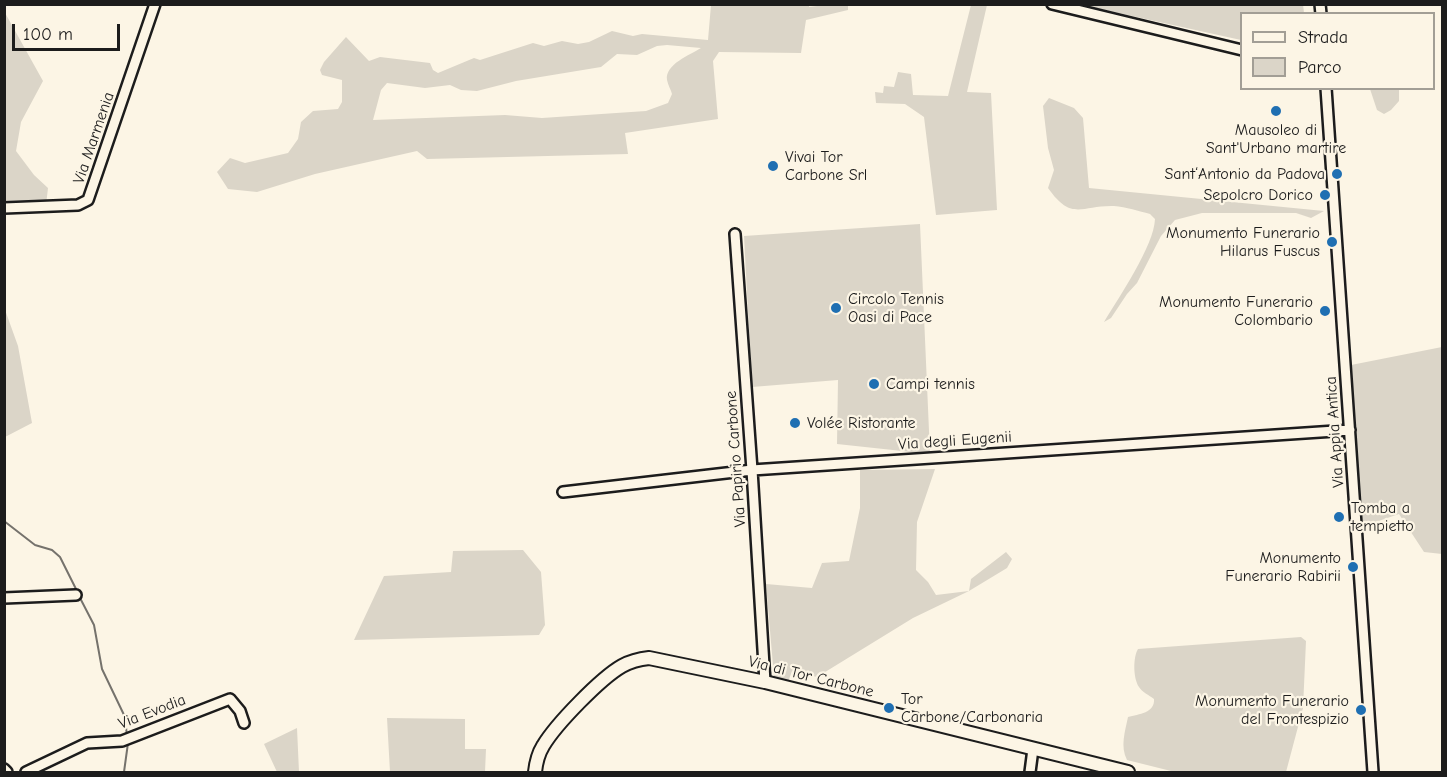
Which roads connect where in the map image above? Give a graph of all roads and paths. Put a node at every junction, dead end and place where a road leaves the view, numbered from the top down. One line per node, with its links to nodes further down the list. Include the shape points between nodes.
1 (155, 4): 5 (street, Via Marmenia, via 88,200 78,205)
2 (1052, 4): 3 (street)
3 (1240, 50)
4 (1326, 90): 7 (street, Via Appia Antica)
5 (4, 208)
6 (735, 234): 8 (street, Via Papirio Carbone)
7 (1350, 430): 8 (street, Via degli Eugenii); 21 (street, Via Appia Antica)
8 (752, 470): 9 (street, Via degli Eugenii); 12 (street, Via Papirio Carbone)
9 (564, 492)
10 (76, 595): 11 (street)
11 (4, 598)
12 (765, 682): 14 (main road, Via di Tor Carbone); 18 (main road, Via di Tor Carbone, via 654,658 626,663 551,735 541,750)
13 (243, 723): 17 (street, Via Evodia, via 240,711 230,699 122,741 87,743)
14 (1033, 748): 19 (street); 20 (main road, Via di Tor Carbone)
15 (4, 769): 16 (street)
16 (8, 772)
17 (26, 772)
18 (535, 772)
19 (1030, 772)
20 (1128, 772)
21 (1373, 772)

